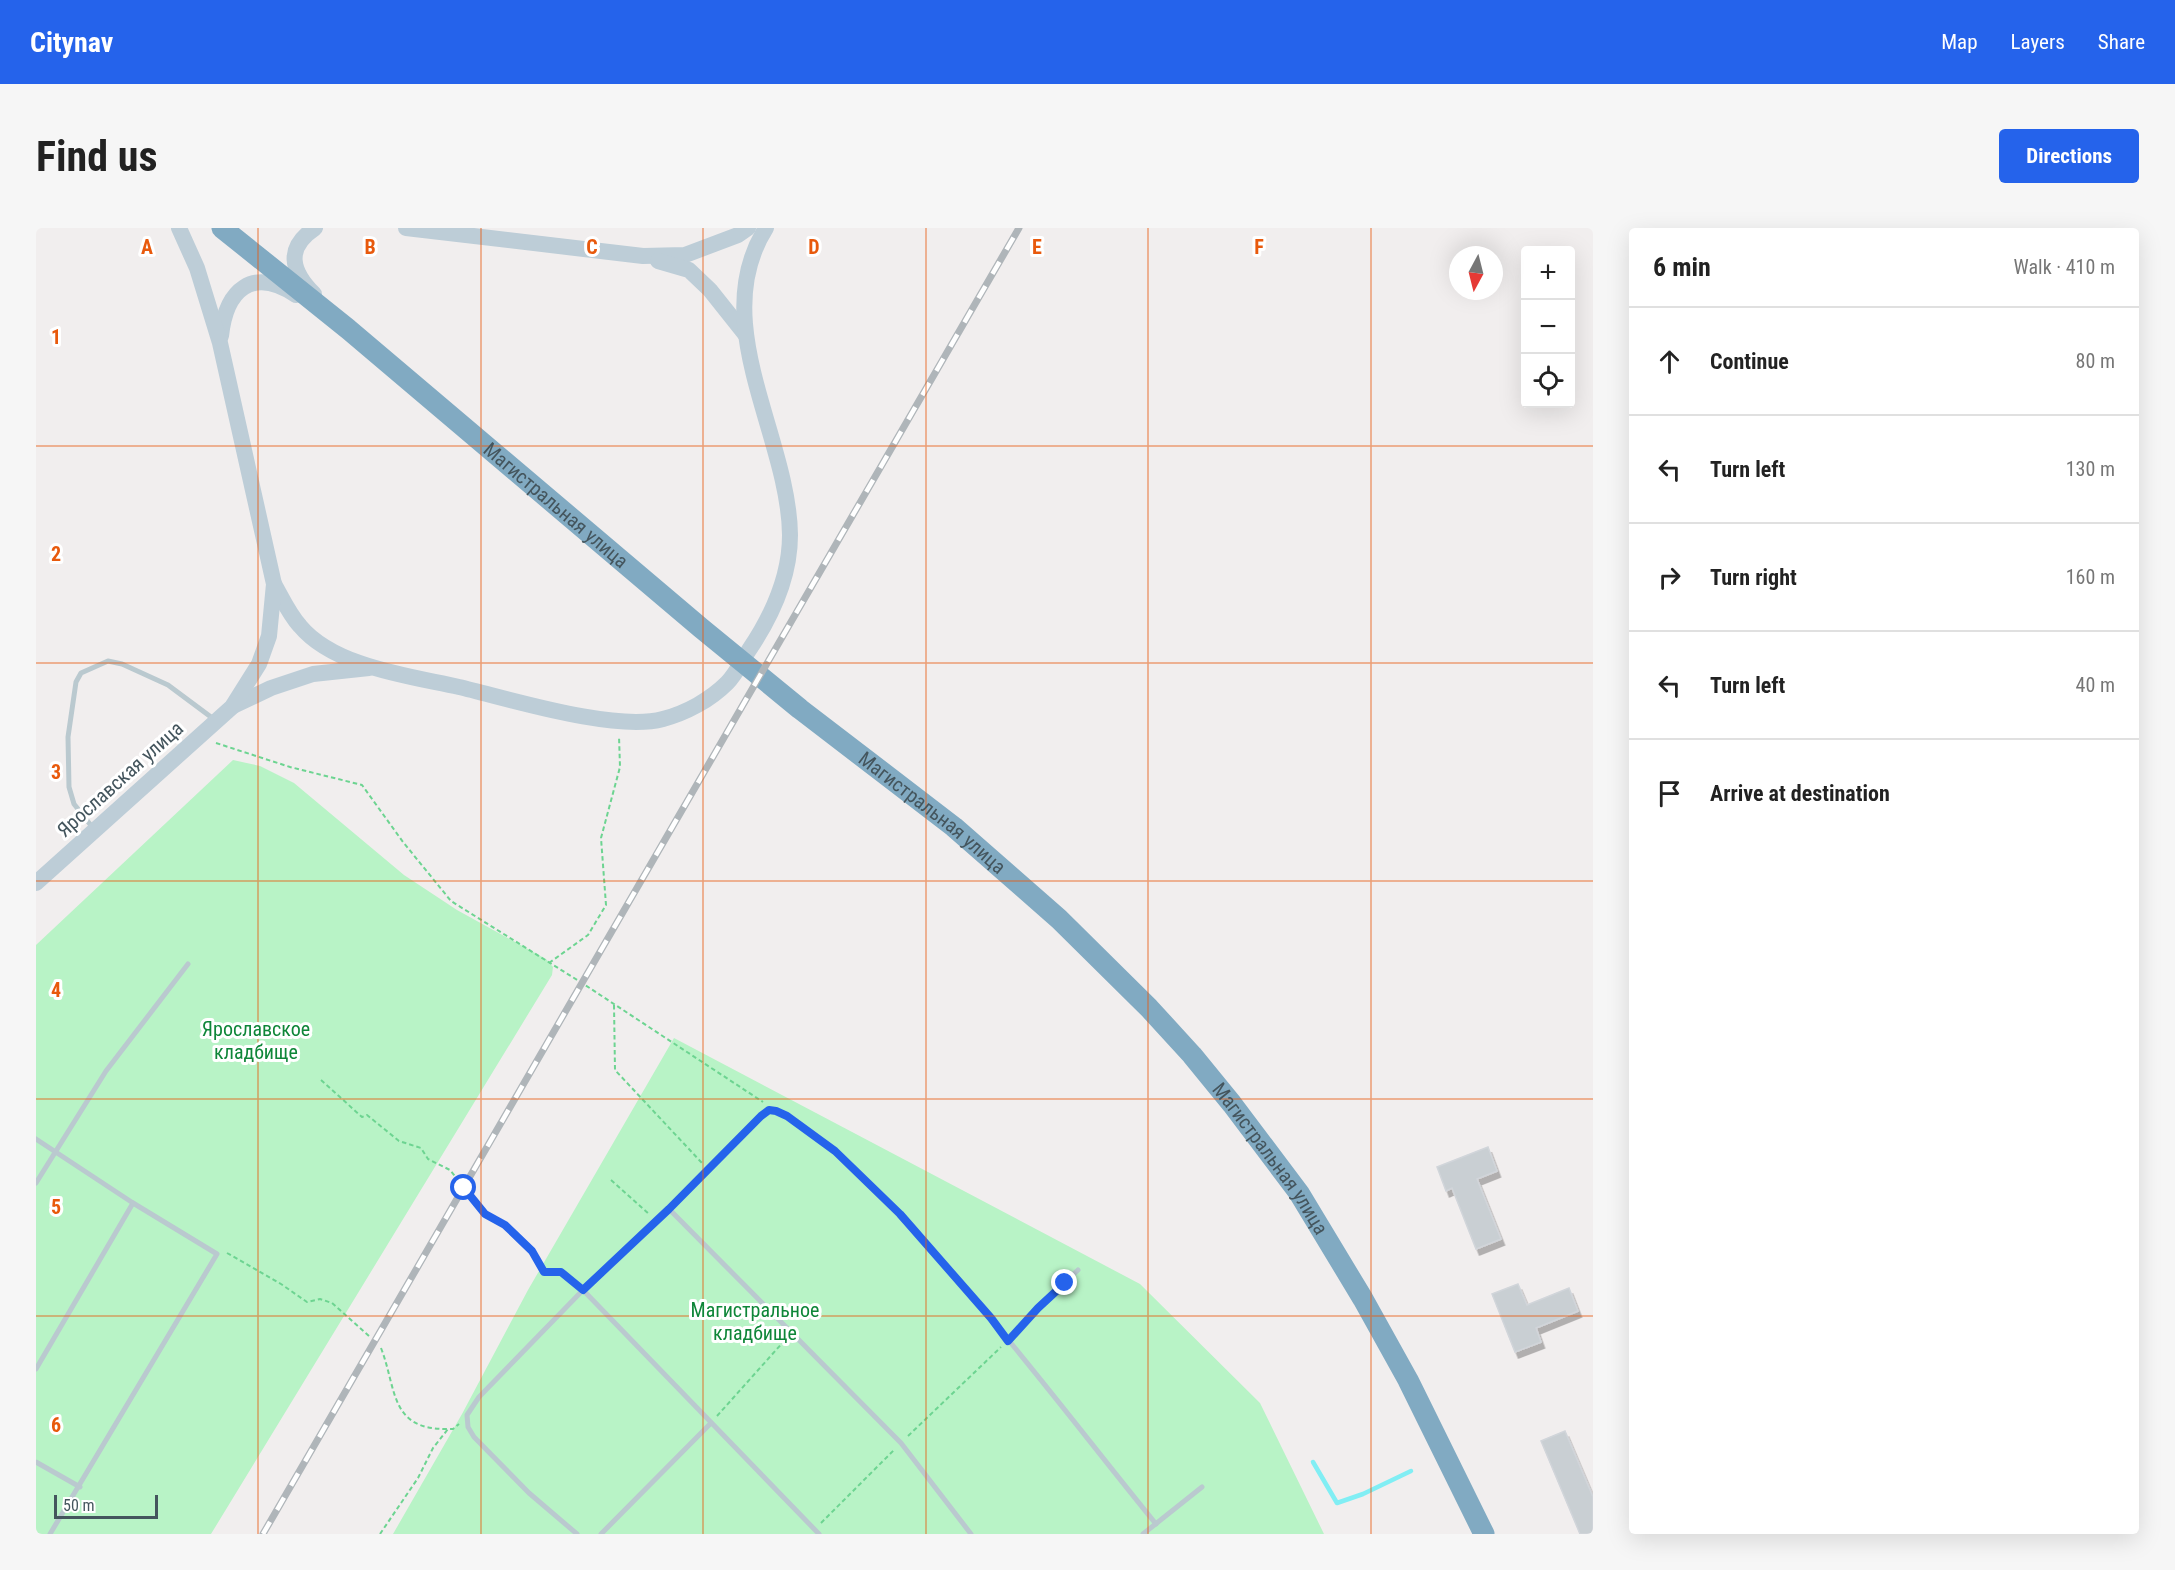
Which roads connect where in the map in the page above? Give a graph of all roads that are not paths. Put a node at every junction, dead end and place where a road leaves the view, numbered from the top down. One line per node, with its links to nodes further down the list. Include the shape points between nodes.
1 (179, 228): 10 (main road, via 197,268)
2 (222, 228): 8 (highway, Магистральная улица)
3 (315, 228): 8 (main road, via 296,249 293,264 306,286)
4 (406, 228): 7 (main road)
5 (748, 228): 7 (main road, via 685,255)
6 (766, 228): 9 (main road, via 758,241 744,291)
7 (643, 256): 9 (main road, via 688,270 710,290)
8 (348, 329): 10 (main road, via 285,287 268,282 241,289 227,305); 38 (highway, Магистральная улица, via 701,628 954,827 1116,974 1192,1055 1299,1193 1408,1380)
9 (745, 334): 12 (main road, via 788,505 790,537 786,575 768,621 728,682 698,705 662,720 631,722 583,716)
10 (220, 343): 11 (main road)
11 (274, 584): 12 (main road, via 300,627 322,645); 13 (main road, via 269,636 259,664)
12 (369, 668): 13 (main road, via 313,674)
13 (232, 706): 14 (main road, Ярославская улица)
14 (216, 721): 15 (main road, Ярославская улица); 15 (lane, via 168,685 122,664 108,661 81,673 76,682 68,737 69,786 74,804)
15 (95, 830): 16 (main road, Ярославская улица)
16 (36, 883)
17 (188, 964): 19 (lane, via 106,1071)
18 (36, 1139): 19 (lane)
19 (55, 1151): 20 (lane); 21 (lane)
20 (36, 1183)
21 (133, 1203): 26 (lane); 29 (lane, via 217,1254)
22 (669, 1209): 24 (lane); 25 (lane, via 761,1116 769,1110 776,1111 835,1151 900,1214); 36 (lane, via 901,1443)
23 (1078, 1270): 25 (lane)
24 (583, 1290): 27 (lane); 34 (lane, via 479,1397 467,1419 474,1437 529,1493)
25 (1008, 1341): 31 (lane)
26 (36, 1370)
27 (711, 1423): 32 (lane); 35 (lane)
28 (36, 1461): 29 (lane)
29 (80, 1486): 33 (lane)
30 (1202, 1487): 31 (lane)
31 (1156, 1524): 37 (lane)
32 (815, 1532)
33 (50, 1534)
34 (577, 1534)
35 (601, 1534)
36 (971, 1534)
37 (1143, 1534)
38 (1484, 1534)

